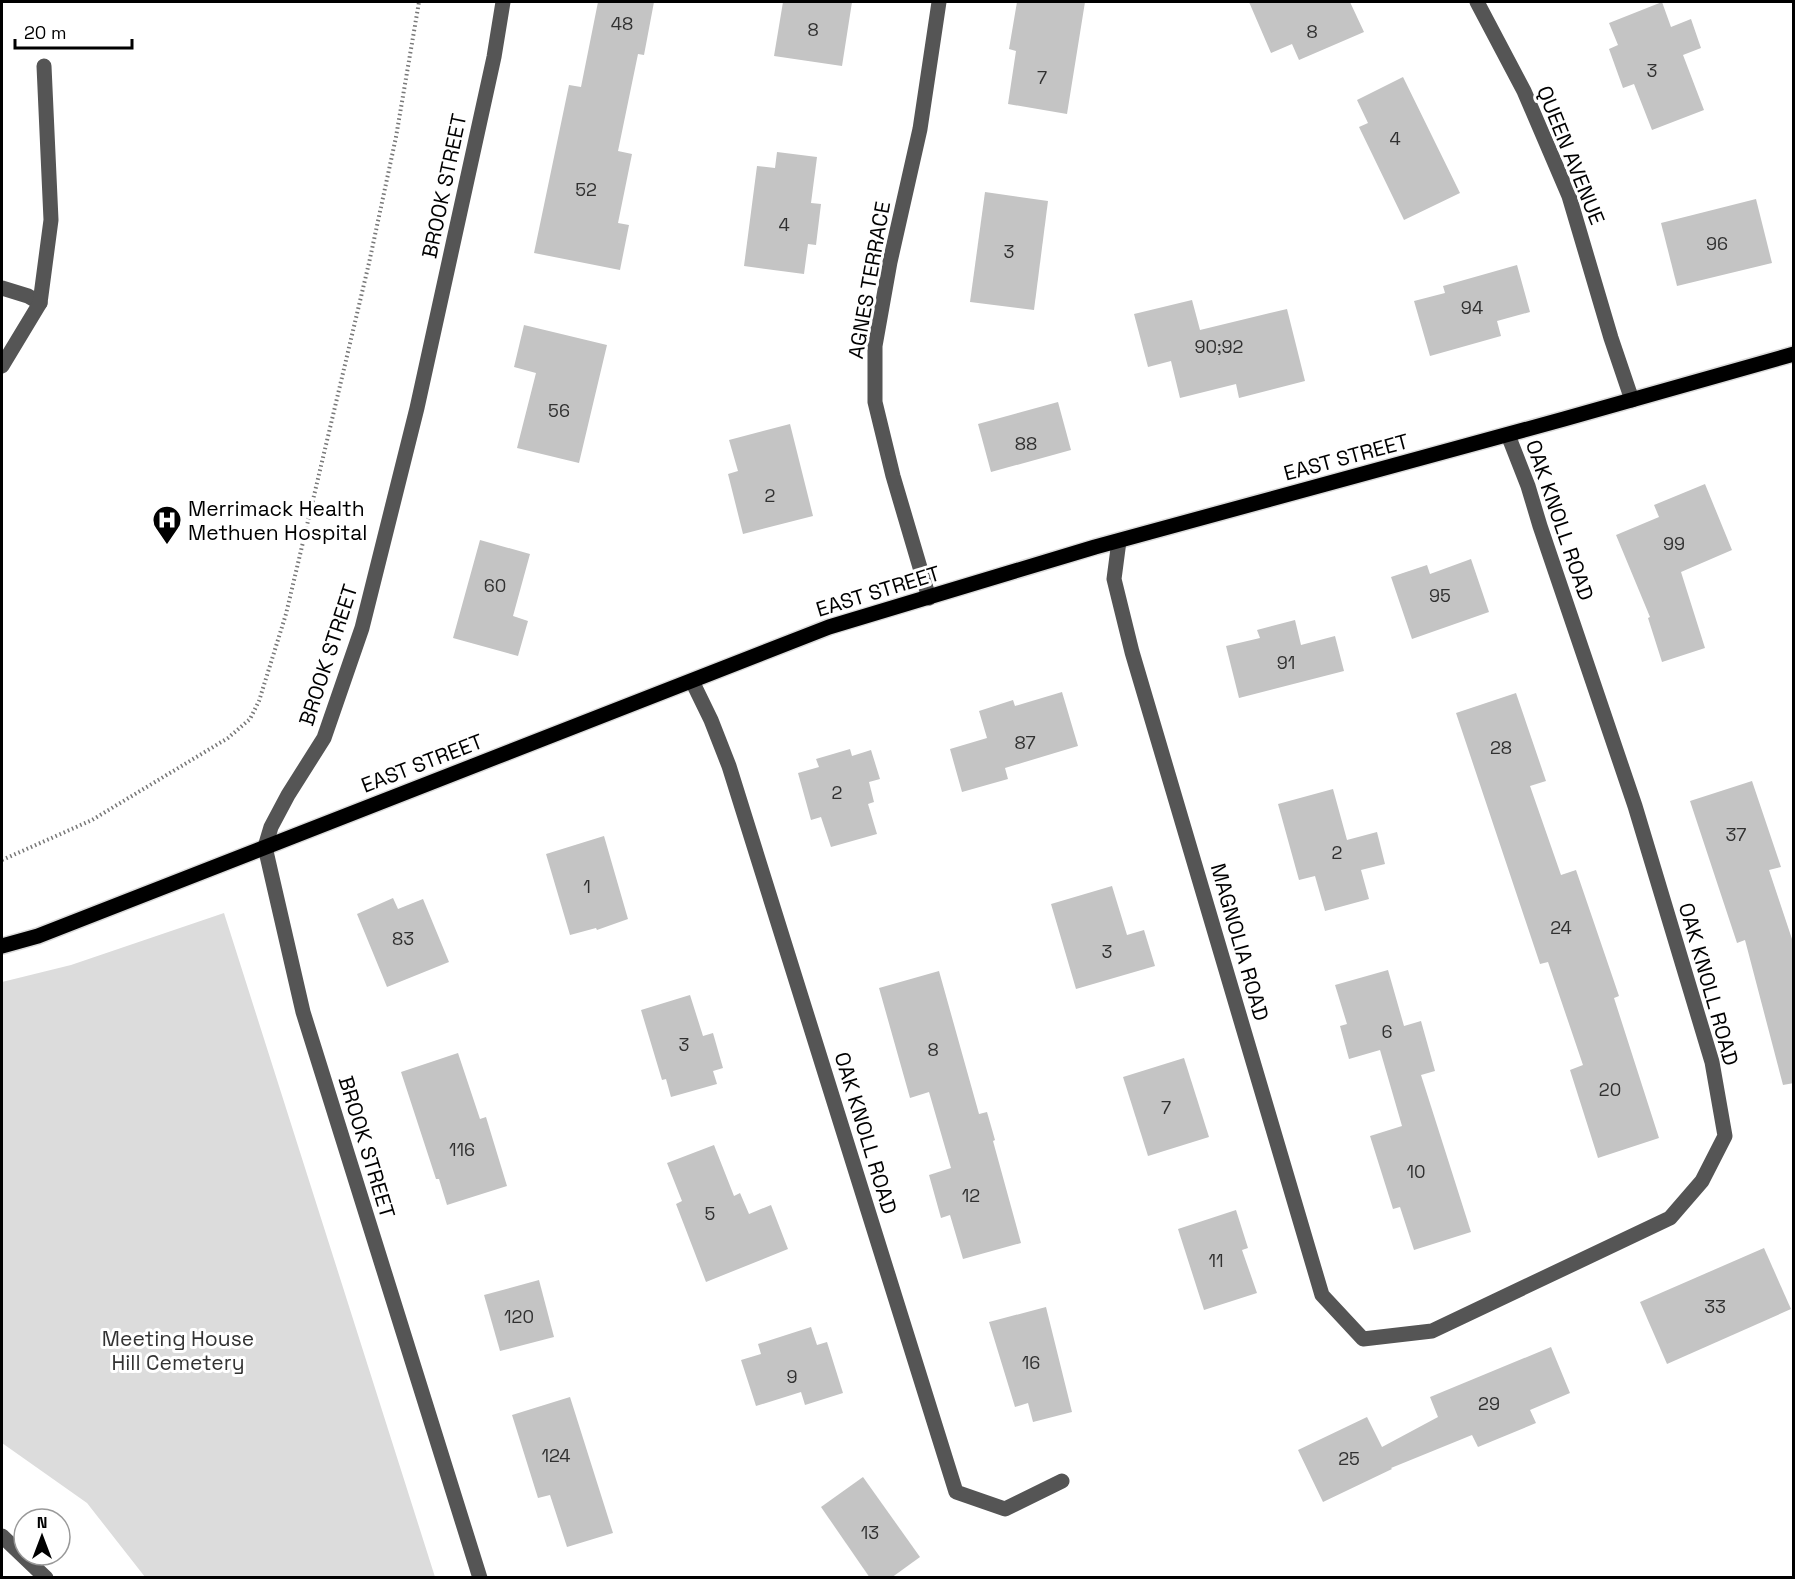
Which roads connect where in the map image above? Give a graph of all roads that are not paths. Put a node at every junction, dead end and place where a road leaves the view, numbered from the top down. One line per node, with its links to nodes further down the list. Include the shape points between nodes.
1 (502, 2): 14 (street, BROOK STREET, via 494,57 417,408 362,628 324,738 288,795)
2 (939, 2): 12 (street, AGNES TERRACE, via 920,129 875,346 875,402)
3 (1477, 2): 9 (street, QUEEN AVENUE, via 1524,91 1569,196)
4 (44, 66): 6 (street, via 51,220)
5 (2, 288): 6 (street)
6 (40, 303): 8 (street)
7 (1794, 354): 9 (main road, EAST STREET)
8 (2, 366)
9 (1632, 400): 10 (main road, EAST STREET)
10 (1508, 435): 11 (main road, EAST STREET); 16 (street, OAK KNOLL ROAD, via 1635,806 1712,1062 1725,1136 1702,1181 1670,1218 1432,1331)
11 (1119, 541): 12 (main road, EAST STREET); 16 (street, MAGNOLIA ROAD, via 1114,579 1132,652 1322,1294)
12 (929, 598): 13 (main road, EAST STREET, via 829,627)
13 (692, 681): 14 (main road, EAST STREET); 17 (street, OAK KNOLL ROAD, via 729,766 956,1492 1005,1509)
14 (265, 847): 15 (main road, EAST STREET, via 38,936); 20 (street, BROOK STREET, via 303,1012)
15 (2, 946)
16 (1363, 1339)
17 (1062, 1481)
18 (2, 1536): 19 (street)
19 (46, 1578)
20 (480, 1578)

